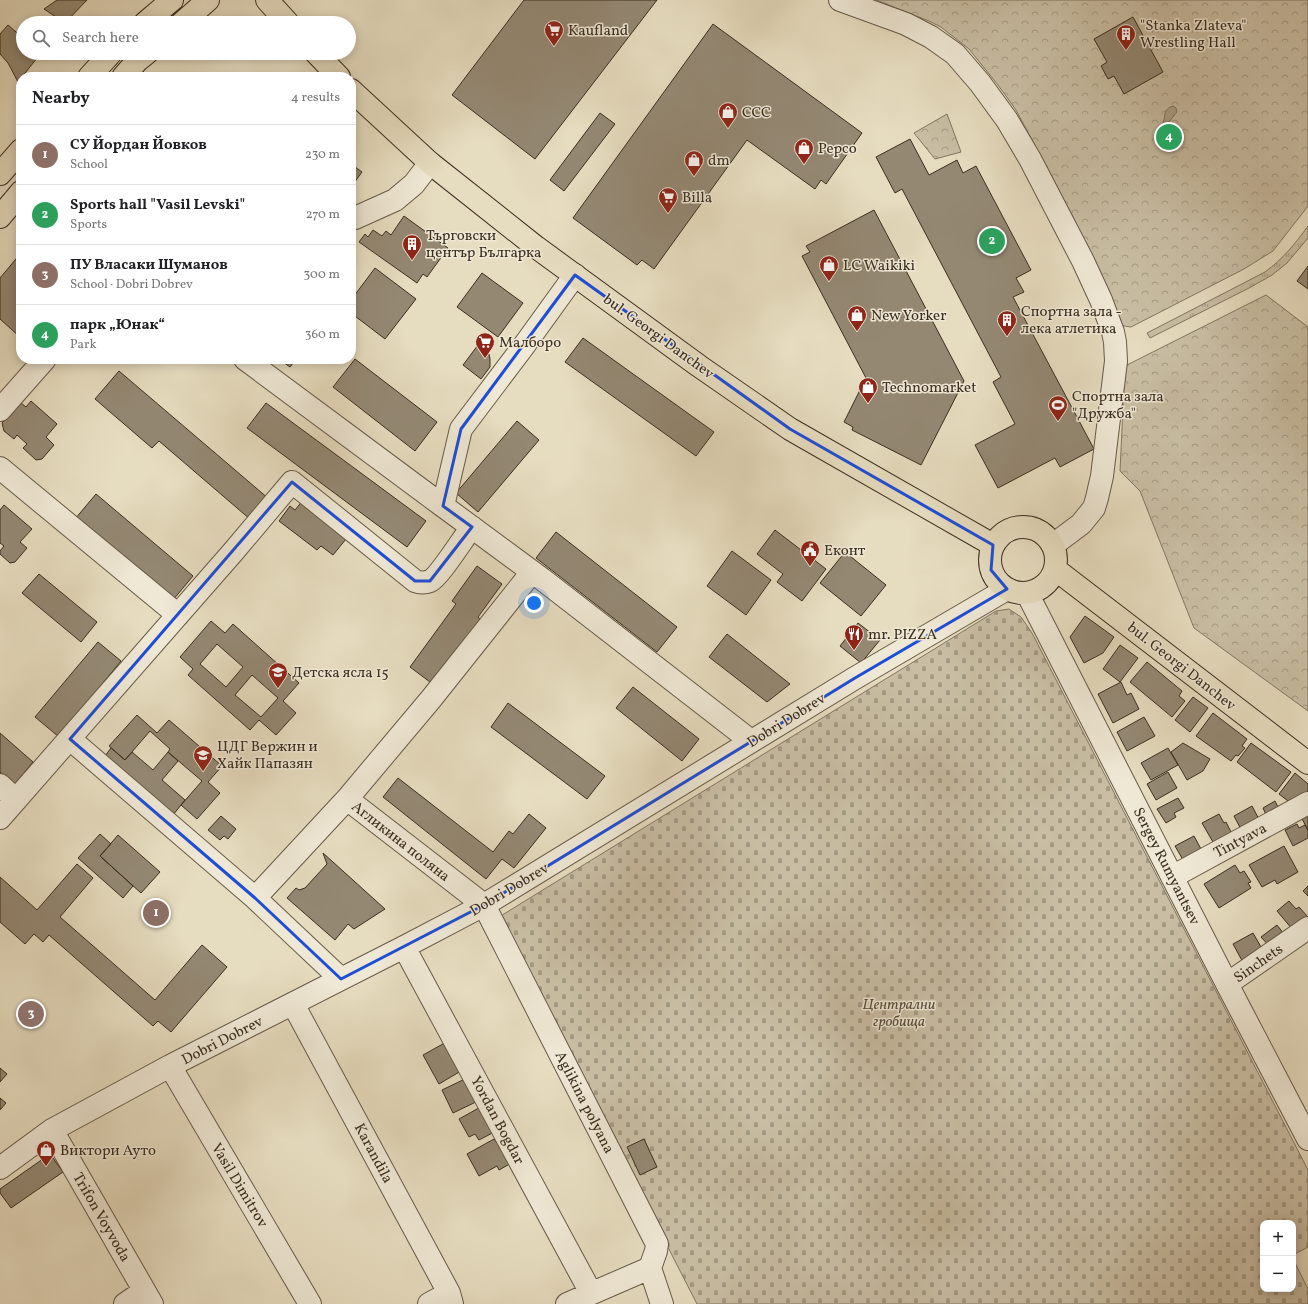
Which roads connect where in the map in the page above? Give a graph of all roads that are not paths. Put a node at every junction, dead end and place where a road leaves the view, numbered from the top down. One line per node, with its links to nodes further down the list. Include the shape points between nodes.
1 (172, 0): 5 (main road)
2 (208, 0): 6 (main road)
3 (267, 0): 7 (main road)
4 (840, 0): 29 (street, via 917,29 944,45 966,66 1007,120 1030,159 1083,261 1106,313 1115,342 1116,362 1100,486 1094,508 1089,515 1073,531)
5 (153, 16)
6 (190, 16)
7 (282, 16)
8 (104, 60): 11 (main road)
9 (138, 60): 12 (main road)
10 (323, 60): 13 (main road)
11 (93, 72)
12 (127, 72)
13 (334, 72)
14 (356, 95): 16 (main road, bul. Georgi Danchev)
15 (16, 156): 17 (main road)
16 (430, 163): 20 (street, via 414,184 395,200); 21 (main road, bul. Georgi Danchev)
17 (0, 174)
18 (16, 198): 19 (main road)
19 (0, 217)
20 (356, 218)
21 (575, 275): 26 (street, via 462,429); 28 (main road, bul. Georgi Danchev, via 790,429)
22 (41, 364): 24 (street)
23 (252, 364): 26 (street)
24 (0, 410)
25 (0, 468): 33 (street)
26 (443, 506): 27 (street)
27 (472, 527): 31 (street); 33 (street, via 434,578 420,582 411,578 292,482)
28 (993, 545): 29 (main road, via 1003,533 1023,526 1043,533); 32 (main road, via 990,560 996,579)
29 (1053, 545): 30 (main road, via 1056,555)
30 (1055, 569): 32 (main road, via 1047,583 1038,590); 36 (main road, bul. Georgi Danchev)
31 (532, 572): 35 (street); 38 (street, Агликина поляна)
32 (1017, 591): 35 (street, Dobri Dobrev, via 854,678); 42 (street, Sergey Rumyantsev)
33 (178, 615): 34 (street)
34 (70, 739): 39 (street); 43 (street)
35 (751, 741): 44 (street, Dobri Dobrev)
36 (1308, 763)
37 (0, 785): 39 (street)
38 (347, 799): 43 (street); 44 (street, Агликина поляна)
39 (16, 800): 41 (street)
40 (1308, 803): 42 (street, Tintyava)
41 (0, 818)
42 (1172, 877): 48 (street, Sergey Rumyantsev)
43 (255, 898): 47 (street)
44 (484, 905): 46 (street, Dobri Dobrev); 54 (street, Aglikina polyana, via 657,1244)
45 (1308, 928): 48 (street, Sinchets)
46 (404, 947): 47 (street, Dobri Dobrev); 55 (street, Yordan Bogdar)
47 (341, 979): 49 (street, Dobri Dobrev)
48 (1227, 984): 52 (street, Sergey Rumyantsev)
49 (293, 1004): 50 (street, Dobri Dobrev); 57 (street, Karandila)
50 (170, 1066): 51 (street, Dobri Dobrev); 59 (street, Vasil Dimitrov)
51 (52, 1130): 53 (street, Dobri Dobrev); 56 (street, Trifon Voyvoda)
52 (1308, 1139)
53 (0, 1168)
54 (650, 1268): 55 (street); 62 (street)
55 (591, 1293): 61 (street)
56 (148, 1297): 58 (street)
57 (450, 1298): 60 (street)
58 (125, 1304)
59 (310, 1304)
60 (429, 1304)
61 (568, 1304)
62 (662, 1304)

